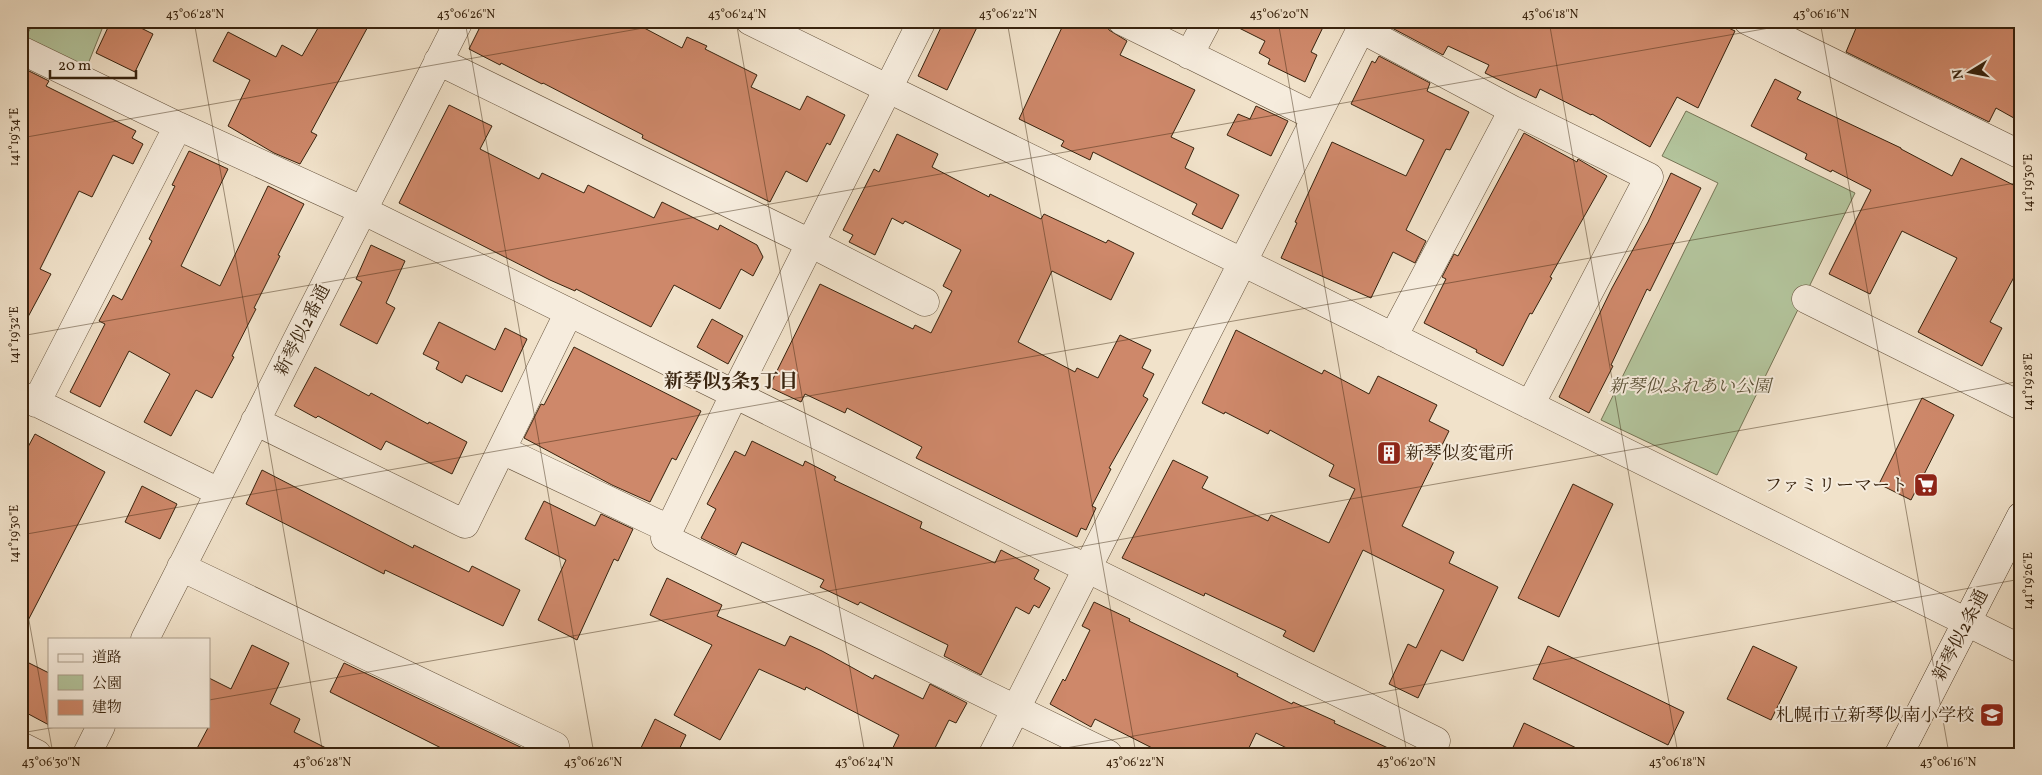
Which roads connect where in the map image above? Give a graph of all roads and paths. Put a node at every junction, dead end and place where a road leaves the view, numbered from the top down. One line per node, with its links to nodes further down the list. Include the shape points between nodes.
1 (459, 21): 10 (street, 新琴似2番通)
2 (750, 21): 11 (street)
3 (922, 21): 11 (street)
4 (1122, 21): 9 (street)
5 (1206, 21): 9 (street)
6 (1748, 21): 15 (street)
7 (1363, 25): 12 (street); 13 (street)
8 (21, 50): 14 (street)
9 (1189, 55): 13 (street)
10 (438, 61): 16 (street, 新琴似2番通); 17 (street)
11 (889, 89): 17 (street); 18 (street)
12 (1513, 110): 22 (street); 25 (street, via 1649,177)
13 (1316, 117): 18 (street)
14 (178, 126): 16 (street); 24 (street)
15 (2021, 155)
16 (362, 210): 21 (street); 27 (street, 新琴似2番通)
17 (810, 243): 20 (street); 23 (street)
18 (1243, 262): 22 (street); 33 (street)
19 (1806, 299): 26 (street)
20 (924, 302)
21 (569, 312): 23 (street); 28 (street)
22 (1393, 337): 25 (street)
23 (734, 395): 31 (street); 33 (street)
24 (29, 399): 29 (street)
25 (1530, 405): 34 (street)
26 (2021, 406)
27 (255, 421): 28 (street, via 465,524); 29 (street, 新琴似2番通)
28 (502, 450): 31 (street)
29 (219, 492): 32 (street, 新琴似2番通)
30 (2021, 516): 34 (street, 新琴似2条通)
31 (669, 529): 37 (street, via 665,538)
32 (181, 567): 35 (street, 新琴似2番通); 42 (street, via 555,746)
33 (1088, 568): 37 (street); 45 (street, via 1436,741)
34 (1967, 622): 36 (street); 46 (street, 新琴似2条通)
35 (146, 638)
36 (2021, 649)
37 (1016, 709): 43 (street); 44 (street)
38 (100, 728): 41 (street)
39 (21, 746): 40 (street)
40 (37, 754)
41 (87, 754)
42 (551, 754)
43 (993, 754)
44 (1108, 754)
45 (1430, 754)
46 (1899, 754)

